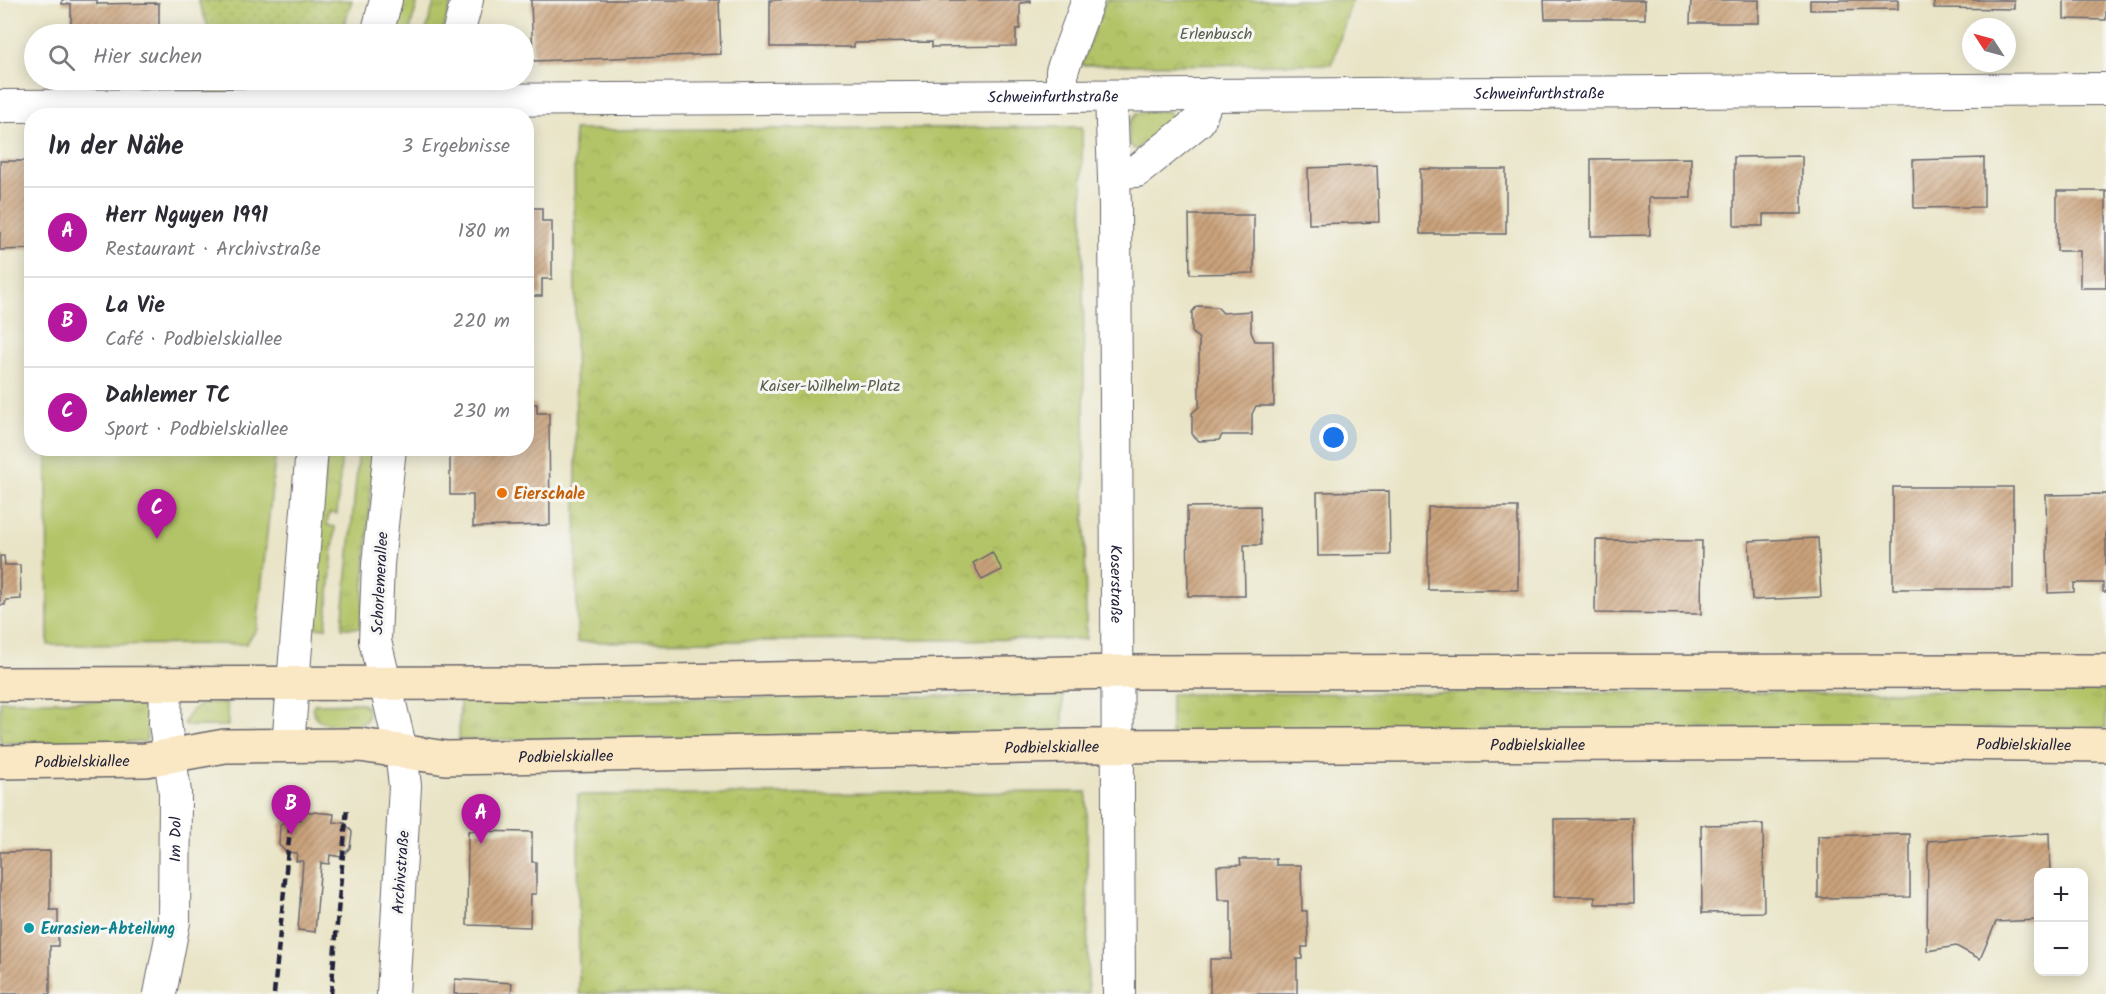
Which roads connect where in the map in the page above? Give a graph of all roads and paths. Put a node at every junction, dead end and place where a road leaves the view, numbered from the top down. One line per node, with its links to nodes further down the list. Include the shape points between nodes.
1 (386, 0): 4 (street)
2 (467, 0): 5 (street)
3 (1088, 0): 8 (street, via 1062,70)
4 (380, 24)
5 (461, 24)
6 (2106, 89): 7 (street, Schweinfurthstraße)
7 (1209, 94): 9 (street, Schweinfurthstraße); 13 (street, via 1199,121 1137,171)
8 (1062, 96): 9 (street, Schweinfurthstraße); 11 (street, Schweinfurthstraße)
9 (1111, 96): 13 (street, Koserstraße)
10 (361, 99): 11 (street, Schweinfurthstraße); 12 (street, Schweinfurthstraße)
11 (441, 99)
12 (0, 106)
13 (1115, 172): 17 (street, Koserstraße)
14 (311, 456): 21 (street)
15 (389, 456): 18 (street, Schorlemerallee, via 375,608 375,641)
16 (2106, 670): 17 (street)
17 (1118, 672): 18 (street); 24 (street, Koserstraße)
18 (386, 683): 21 (street); 25 (street, Schorlemerallee)
19 (0, 684): 20 (street)
20 (166, 684): 21 (street); 26 (street, Im Dol, via 165,723)
21 (292, 684): 23 (street)
22 (2106, 745): 24 (street, Podbielskiallee)
23 (288, 746): 25 (street, Podbielskiallee, via 360,745); 26 (street, Podbielskiallee, via 225,746)
24 (1118, 746): 25 (street, Podbielskiallee, via 458,758); 30 (street, Koserstraße)
25 (401, 750): 29 (street, Archivstraße, via 405,804)
26 (170, 756): 27 (street, Podbielskiallee, via 146,760); 28 (street, Im Dol, via 175,792 174,922)
27 (0, 762)
28 (160, 994)
29 (393, 994)
30 (1119, 994)

